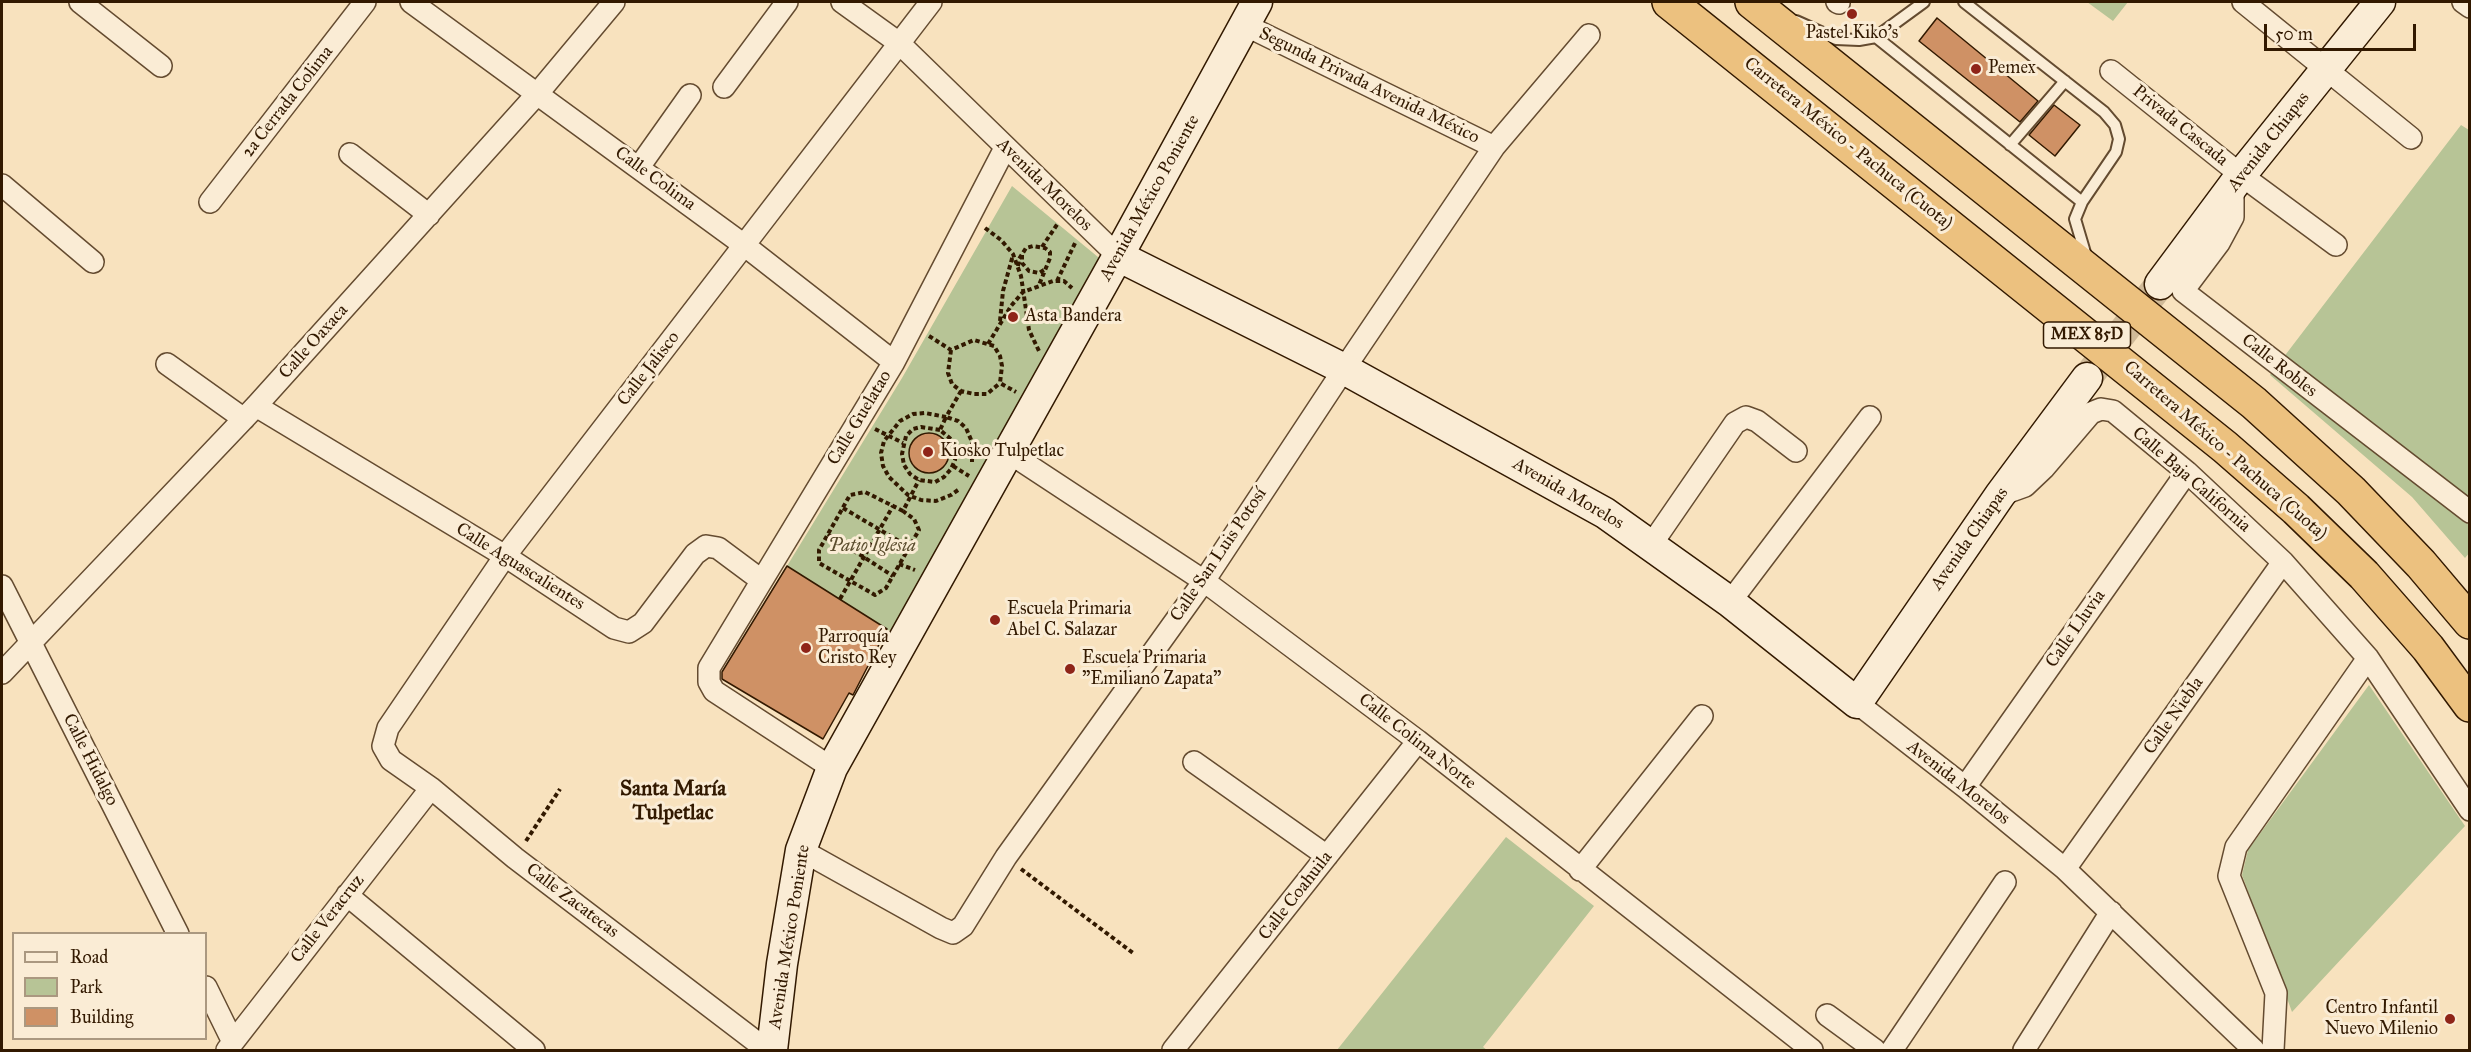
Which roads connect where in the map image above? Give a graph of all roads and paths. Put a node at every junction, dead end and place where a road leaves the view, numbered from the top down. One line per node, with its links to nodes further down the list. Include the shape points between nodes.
1 (80, 2): 20 (street)
2 (365, 2): 35 (street, 2a Cerrada Colima)
3 (411, 2): 25 (street, Calle Colima)
4 (614, 2): 25 (street, Calle Oaxaca)
5 (787, 2): 24 (street)
6 (842, 2): 19 (street, Avenida Morelos)
7 (931, 2): 19 (street, Calle Jalisco)
8 (1670, 2): 105 (highway, Carretera México - Pachuca (Cuota) / MEX 85D, via 2082,330 2260,478 2364,575 2428,648)
9 (1753, 2): 18 (lane, via 1836,39); 49 (highway, MEX 85D)
10 (1924, 2): 18 (lane)
11 (1964, 2): 23 (lane)
12 (2242, 2): 21 (street)
13 (2380, 2): 21 (street, Avenida Chiapas)
14 (2463, 2): 15 (street)
15 (2469, 7)
16 (1251, 13): 29 (street, Segunda Privada Avenida México); 45 (street, Avenida México Poniente)
17 (1589, 35): 29 (street, Calle San Luis Potosí)
18 (1876, 37): 28 (lane)
19 (899, 43): 30 (street, Avenida Morelos); 40 (street, Calle Jalisco)
20 (161, 66)
21 (2326, 69): 27 (street); 33 (street, Avenida Chiapas)
22 (2111, 71): 33 (street, Privada Cascada)
23 (2065, 81): 28 (lane); 36 (lane, via 2104,112 2115,125 2119,138 2116,152)
24 (724, 87)
25 (538, 93): 32 (street, Calle Colima); 37 (street, Calle Oaxaca)
26 (690, 95): 32 (street)
27 (2411, 138)
28 (2010, 145): 36 (lane)
29 (1494, 147): 62 (street, Calle San Luis Potosí)
30 (1005, 148): 38 (street, Avenida Morelos); 39 (street, Calle Guelatao)
31 (350, 153): 37 (street)
32 (639, 168): 40 (street, Calle Colima)
33 (2237, 181): 41 (street, Privada Cascada); 51 (street, Avenida Chiapas); 85 (street, Calle Robles, via 2234,217 2183,291)
34 (2, 185): 46 (street)
35 (210, 201)
36 (2082, 202): 49 (lane, via 2075,219)
37 (429, 215): 67 (street, Calle Oaxaca)
38 (1075, 216): 42 (path); 45 (street, Avenida Morelos); 50 (path, via 1074,246)
39 (970, 217): 44 (path); 56 (street, Calle Guelatao)
40 (744, 245): 59 (street, Calle Colima); 90 (street, Calle Jalisco)
41 (2336, 245)
42 (1042, 247): 43 (path, via 1026,248); 48 (path, via 1050,252 1049,265)
43 (1022, 253): 47 (path); 48 (path, via 1022,263 1029,271)
44 (1013, 254): 47 (path); 55 (path)
45 (1118, 256): 54 (street, Avenida México Poniente); 62 (street, Avenida Morelos)
46 (93, 262)
47 (1018, 267): 53 (path)
48 (1044, 270): 52 (path)
49 (2092, 273): 100 (highway, MEX 85D, via 2254,403 2351,491 2421,564)
50 (1057, 281): 52 (path); 54 (path, via 1064,281)
51 (2160, 284)
52 (1039, 285): 53 (path)
53 (1023, 292): 55 (path); 61 (path, via 1029,330 1036,346)
54 (1090, 306): 61 (street, Avenida México Poniente)
55 (999, 324): 57 (path)
56 (913, 326): 58 (path); 59 (street, Calle Guelatao)
57 (988, 344): 58 (path, via 974,340); 64 (path, via 1000,356)
58 (951, 350): 65 (path, via 948,373)
59 (894, 362): 70 (street, Calle Guelatao)
60 (167, 364): 67 (street, Calle Aguascalientes)
61 (1055, 369): 66 (street, Avenida México Poniente)
62 (1344, 369): 88 (street, Avenida Morelos, via 1605,513); 95 (street, Calle San Luis Potosí)
63 (2087, 378): 80 (street, Avenida Chiapas)
64 (1000, 383): 65 (path, via 987,394); 66 (path)
65 (961, 392): 68 (path)
66 (1036, 403): 75 (street, Avenida México Poniente)
67 (250, 413): 90 (street, Calle Aguascalientes); 101 (street, Calle Oaxaca)
68 (946, 417): 71 (path); 72 (path, via 913,414 900,421); 78 (path, via 966,428 972,442 974,457)
69 (1870, 417): 99 (street)
70 (859, 420): 72 (path); 94 (street, Calle Guelatao)
71 (940, 430): 73 (path, via 913,429); 77 (path, via 952,440 956,450 953,466 935,482)
72 (888, 436): 73 (path); 81 (path, via 881,453 883,466 898,488)
73 (903, 443): 77 (path, via 904,465)
74 (1796, 451): 88 (street, via 1757,421 1746,417 1735,423)
75 (1008, 452): 95 (street, Calle Colima Norte); 110 (street, Avenida México Poniente)
76 (2187, 472): 80 (street, Calle Baja California, via 2113,411 2101,409 2091,413 2025,486); 92 (street, Calle Baja California); 111 (street, Calle Lluvia)
77 (919, 480): 81 (path)
78 (966, 481)
79 (963, 486): 81 (path, via 936,501)
80 (2001, 495): 104 (street, Avenida Chiapas)
81 (911, 496): 84 (path)
82 (893, 506): 83 (path, via 865,492 850,495); 84 (path); 86 (path)
83 (843, 508): 86 (path); 87 (path)
84 (903, 511): 89 (path, via 914,519 919,530)
85 (2469, 512)
86 (879, 530): 89 (path); 91 (path)
87 (828, 534): 91 (path); 96 (path, via 819,550 819,564)
88 (1651, 545): 99 (street, Avenida Morelos)
89 (909, 548): 93 (path)
90 (505, 556): 94 (street, Calle Aguascalientes, via 614,628 629,632 643,623 694,554 706,546 718,548); 108 (street, Calle Jalisco, via 388,728)
91 (864, 558): 93 (path); 96 (path)
92 (2283, 562): 102 (street, Calle Baja California); 119 (street, Calle Niebla)
93 (893, 576): 96 (path, via 886,588 875,595)
94 (761, 580): 110 (street, Calle Guelatao, via 709,668 709,682 714,691)
95 (1204, 581): 107 (street, Calle Colima Norte); 117 (street, Calle San Luis Potosí)
96 (850, 582): 98 (path)
97 (2, 586): 101 (street, Calle Hidalgo)
98 (840, 599)
99 (1730, 602): 104 (street, Avenida Morelos)
100 (2469, 622)
101 (31, 643): 103 (street, Calle Oaxaca); 124 (street, Calle Hidalgo)
102 (2368, 658): 114 (street, Calle Baja California); 138 (street, via 2236,847 2231,866 2229,876 2276,993)
103 (2, 673)
104 (1857, 703): 111 (street, Avenida Morelos)
105 (2469, 705)
106 (1702, 716): 120 (street)
107 (1418, 741): 116 (street, Calle Coahuila); 120 (street, Calle Colima Norte)
108 (382, 746): 112 (street, Calle Zacatecas, via 391,760)
109 (1194, 762): 116 (street)
110 (832, 768): 115 (street, Avenida México Poniente)
111 (1965, 787): 119 (street, Avenida Morelos)
112 (430, 788): 118 (street, Calle Zacatecas); 122 (street, Calle Veracruz)
113 (560, 789): 118 (path)
114 (2469, 810)
115 (801, 850): 117 (street, Calle San Luis Potosí, via 953,933 963,926); 131 (street, Avenida México Poniente)
116 (1327, 856): 132 (street, Calle Coahuila)
117 (1006, 857): 125 (path)
118 (515, 858): 130 (street, Calle Zacatecas)
119 (2065, 869): 123 (street, Avenida Morelos)
120 (1580, 870): 133 (street, Calle Colima Norte)
121 (2006, 882): 135 (street)
122 (347, 895): 128 (street, Calle Veracruz); 129 (street)
123 (2111, 912): 136 (street); 137 (street, Avenida Morelos)
124 (177, 932)
125 (1133, 953)
126 (207, 989): 128 (street)
127 (1827, 1015): 134 (street)
128 (230, 1046)
129 (534, 1050)
130 (767, 1050)
131 (772, 1050)
132 (1173, 1050)
133 (1812, 1050)
134 (1875, 1050)
135 (1892, 1050)
136 (2024, 1050)
137 (2254, 1050)
138 (2273, 1050)

